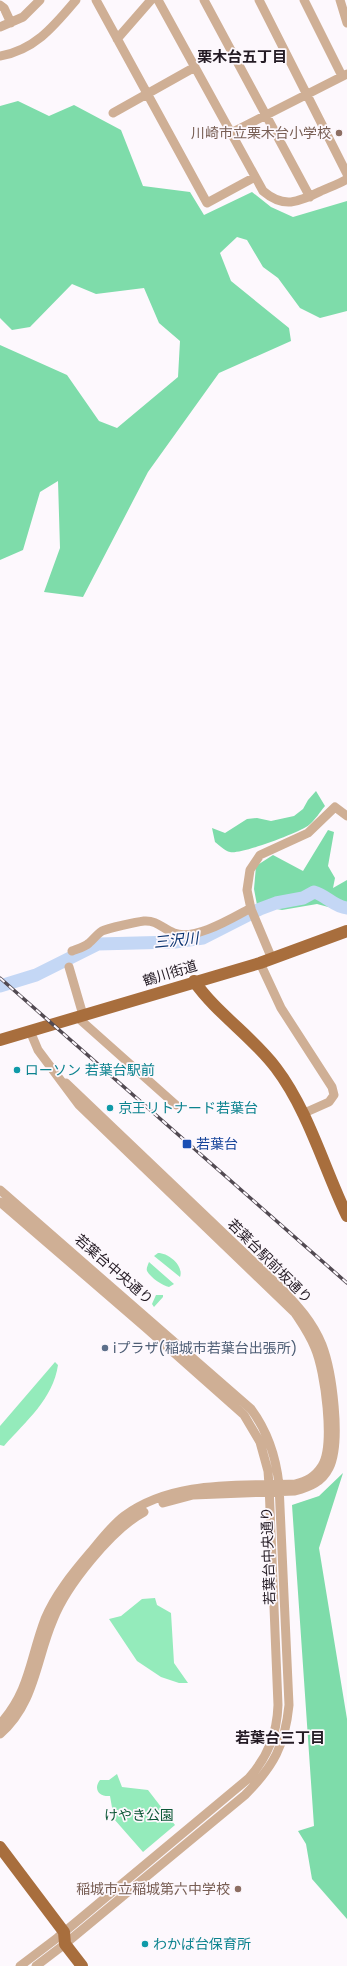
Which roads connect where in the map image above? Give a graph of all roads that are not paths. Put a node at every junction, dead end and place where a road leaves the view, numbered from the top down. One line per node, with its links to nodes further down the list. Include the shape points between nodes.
1 (40, 0): 11 (street, via 23,17)
2 (76, 0): 15 (street, via 38,41 12,54)
3 (96, 0): 14 (street)
4 (151, 0): 14 (street)
5 (158, 0): 16 (street)
6 (204, 0): 21 (street)
7 (259, 0): 19 (street)
8 (304, 0): 17 (street)
9 (340, 0): 12 (street)
10 (0, 5): 11 (street)
11 (12, 23): 13 (street)
12 (347, 23)
13 (0, 28)
14 (117, 39): 18 (street)
15 (0, 56)
16 (195, 67): 18 (street); 22 (street)
17 (345, 75): 19 (street)
18 (146, 94): 20 (street); 24 (street, via 207,203)
19 (307, 94): 21 (street); 23 (street)
20 (113, 113)
21 (266, 115): 22 (street); 26 (street)
22 (231, 132): 24 (street)
23 (347, 174)
24 (255, 177): 26 (street, via 263,191 281,202 291,203)
25 (347, 179): 26 (street)
26 (310, 197)
27 (347, 816): 28 (street, via 335,807 308,833 260,855 250,870 246,890)
28 (251, 909): 30 (street, via 192,934 173,933 157,922 146,921 109,928 101,931 88,945); 31 (street)
29 (347, 931): 31 (main road, 鶴川街道)
30 (72, 951)
31 (272, 959): 32 (main road, 鶴川街道)
32 (260, 963): 34 (main road, 鶴川街道); 40 (street, via 281,1008 334,1095 329,1102)
33 (69, 967): 35 (street)
34 (194, 981): 35 (main road, 鶴川街道); 40 (main road, via 209,1001 260,1049 275,1067 292,1092)
35 (80, 1016): 36 (main road, 鶴川街道); 39 (street)
36 (30, 1031): 37 (main road, 鶴川街道); 38 (street, via 38,1050)
37 (0, 1040)
38 (61, 1080): 44 (street, 若葉台駅前坂通り, via 73,1098 276,1294 307,1330 316,1348 325,1380 326,1457 313,1477); 44 (street, 若葉台駅前坂通り, via 280,1288 313,1327 322,1344 332,1379 335,1446 333,1460 317,1483 302,1489)
39 (176, 1105)
40 (302, 1114): 43 (main road)
41 (0, 1190): 44 (street, 若葉台中央通り, via 251,1409 269,1439)
42 (0, 1202): 45 (street, 若葉台中央通り, via 244,1415 260,1442 266,1460)
43 (347, 1216)
44 (280, 1488): 45 (street); 50 (street, 若葉台中央通り, via 289,1705 285,1733 279,1750 268,1771 245,1795)
45 (270, 1489): 46 (street, via 192,1488 148,1503 124,1516 60,1591 42,1629 25,1686); 47 (street, via 182,1497 151,1508 123,1528 82,1572 66,1595 52,1620 29,1695 14,1719); 50 (street, 若葉台中央通り, via 278,1705 277,1724 268,1752 249,1778)
46 (0, 1724)
47 (0, 1734)
48 (0, 1847): 50 (main road)
49 (0, 1860): 50 (main road)
50 (62, 1938): 51 (street); 52 (street); 53 (main road)
51 (20, 1966)
52 (36, 1966)
53 (82, 1966)

